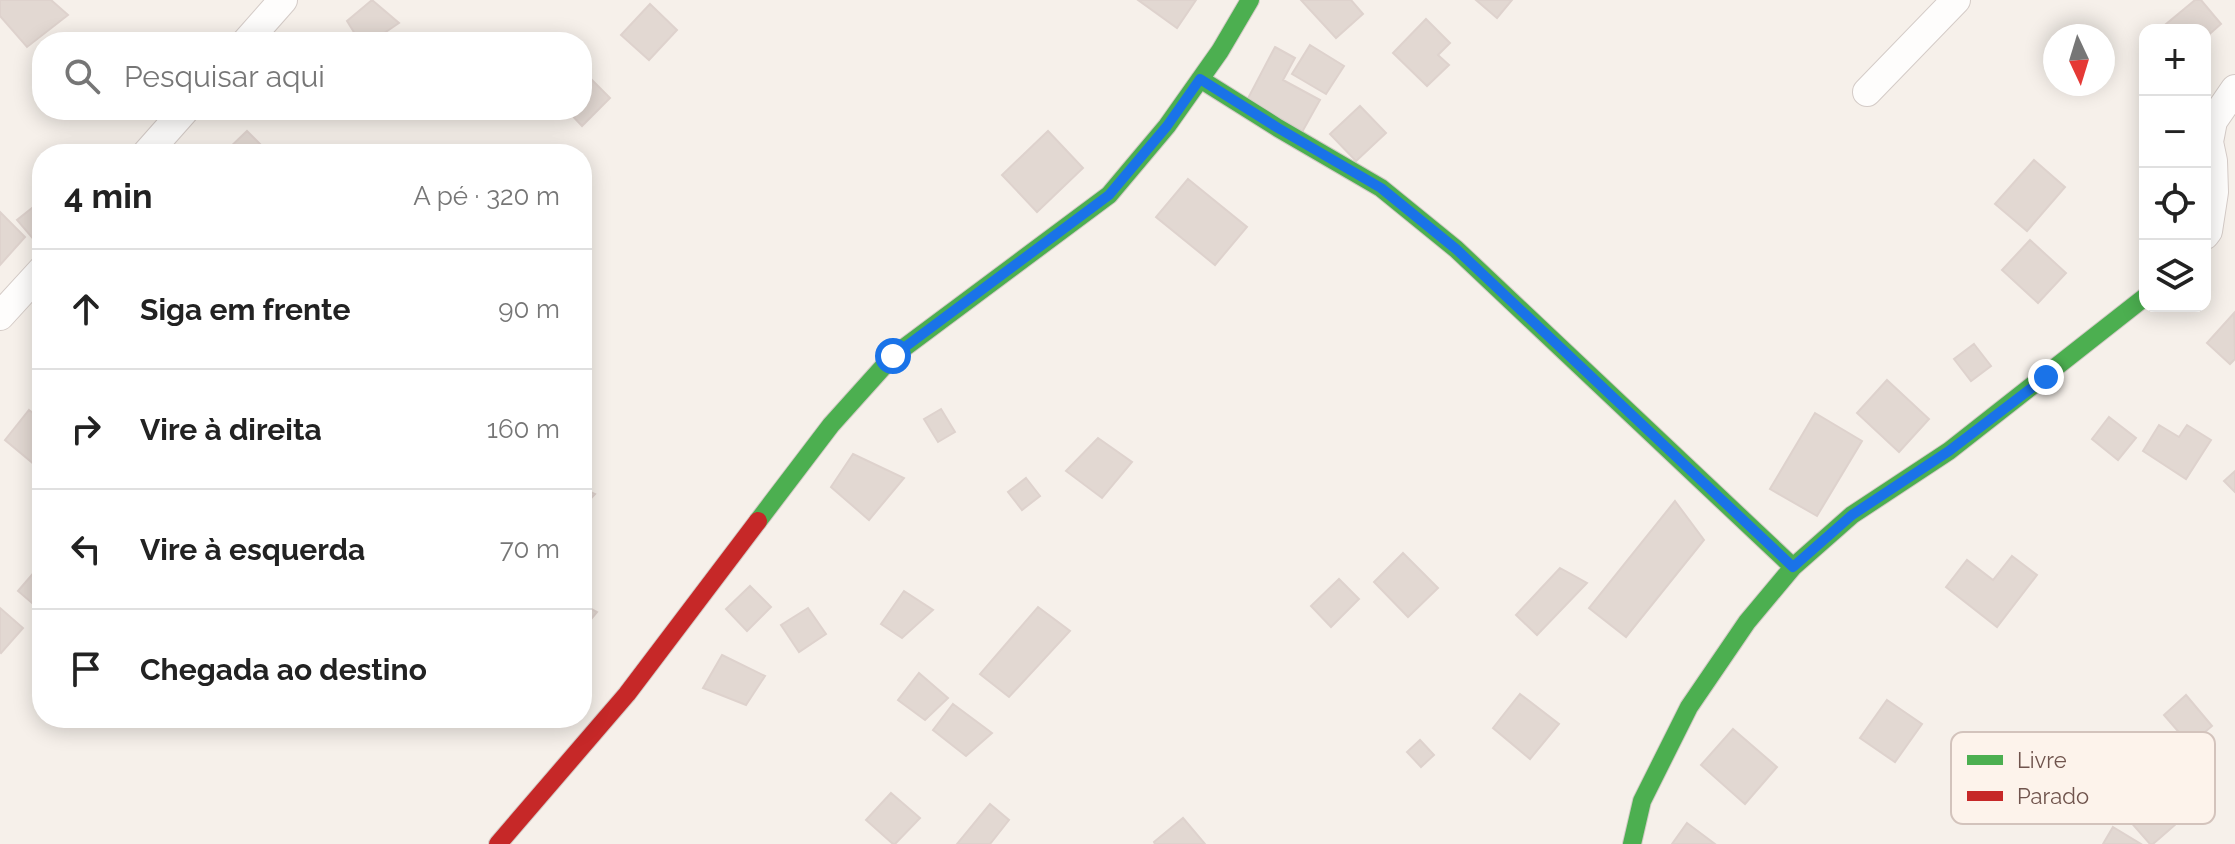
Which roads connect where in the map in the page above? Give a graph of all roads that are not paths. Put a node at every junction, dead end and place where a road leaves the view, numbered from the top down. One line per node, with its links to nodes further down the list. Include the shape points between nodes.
1 (283, 0): 4 (street)
2 (1250, 0): 5 (street)
3 (1956, 0): 7 (street)
4 (255, 32)
5 (1200, 79): 14 (street, via 1381,188 1456,249); 15 (street, via 1109,195 893,356 831,425 627,694)
6 (2235, 89): 10 (street, via 2213,121)
7 (1867, 92)
8 (176, 120): 9 (street)
9 (155, 144)
10 (2211, 212)
11 (32, 281): 13 (street)
12 (2139, 302): 14 (street, via 1949,451 1852,515)
13 (0, 316)
14 (1793, 567): 16 (street, via 1747,622 1689,707 1642,801)
15 (498, 844)
16 (1632, 844)

